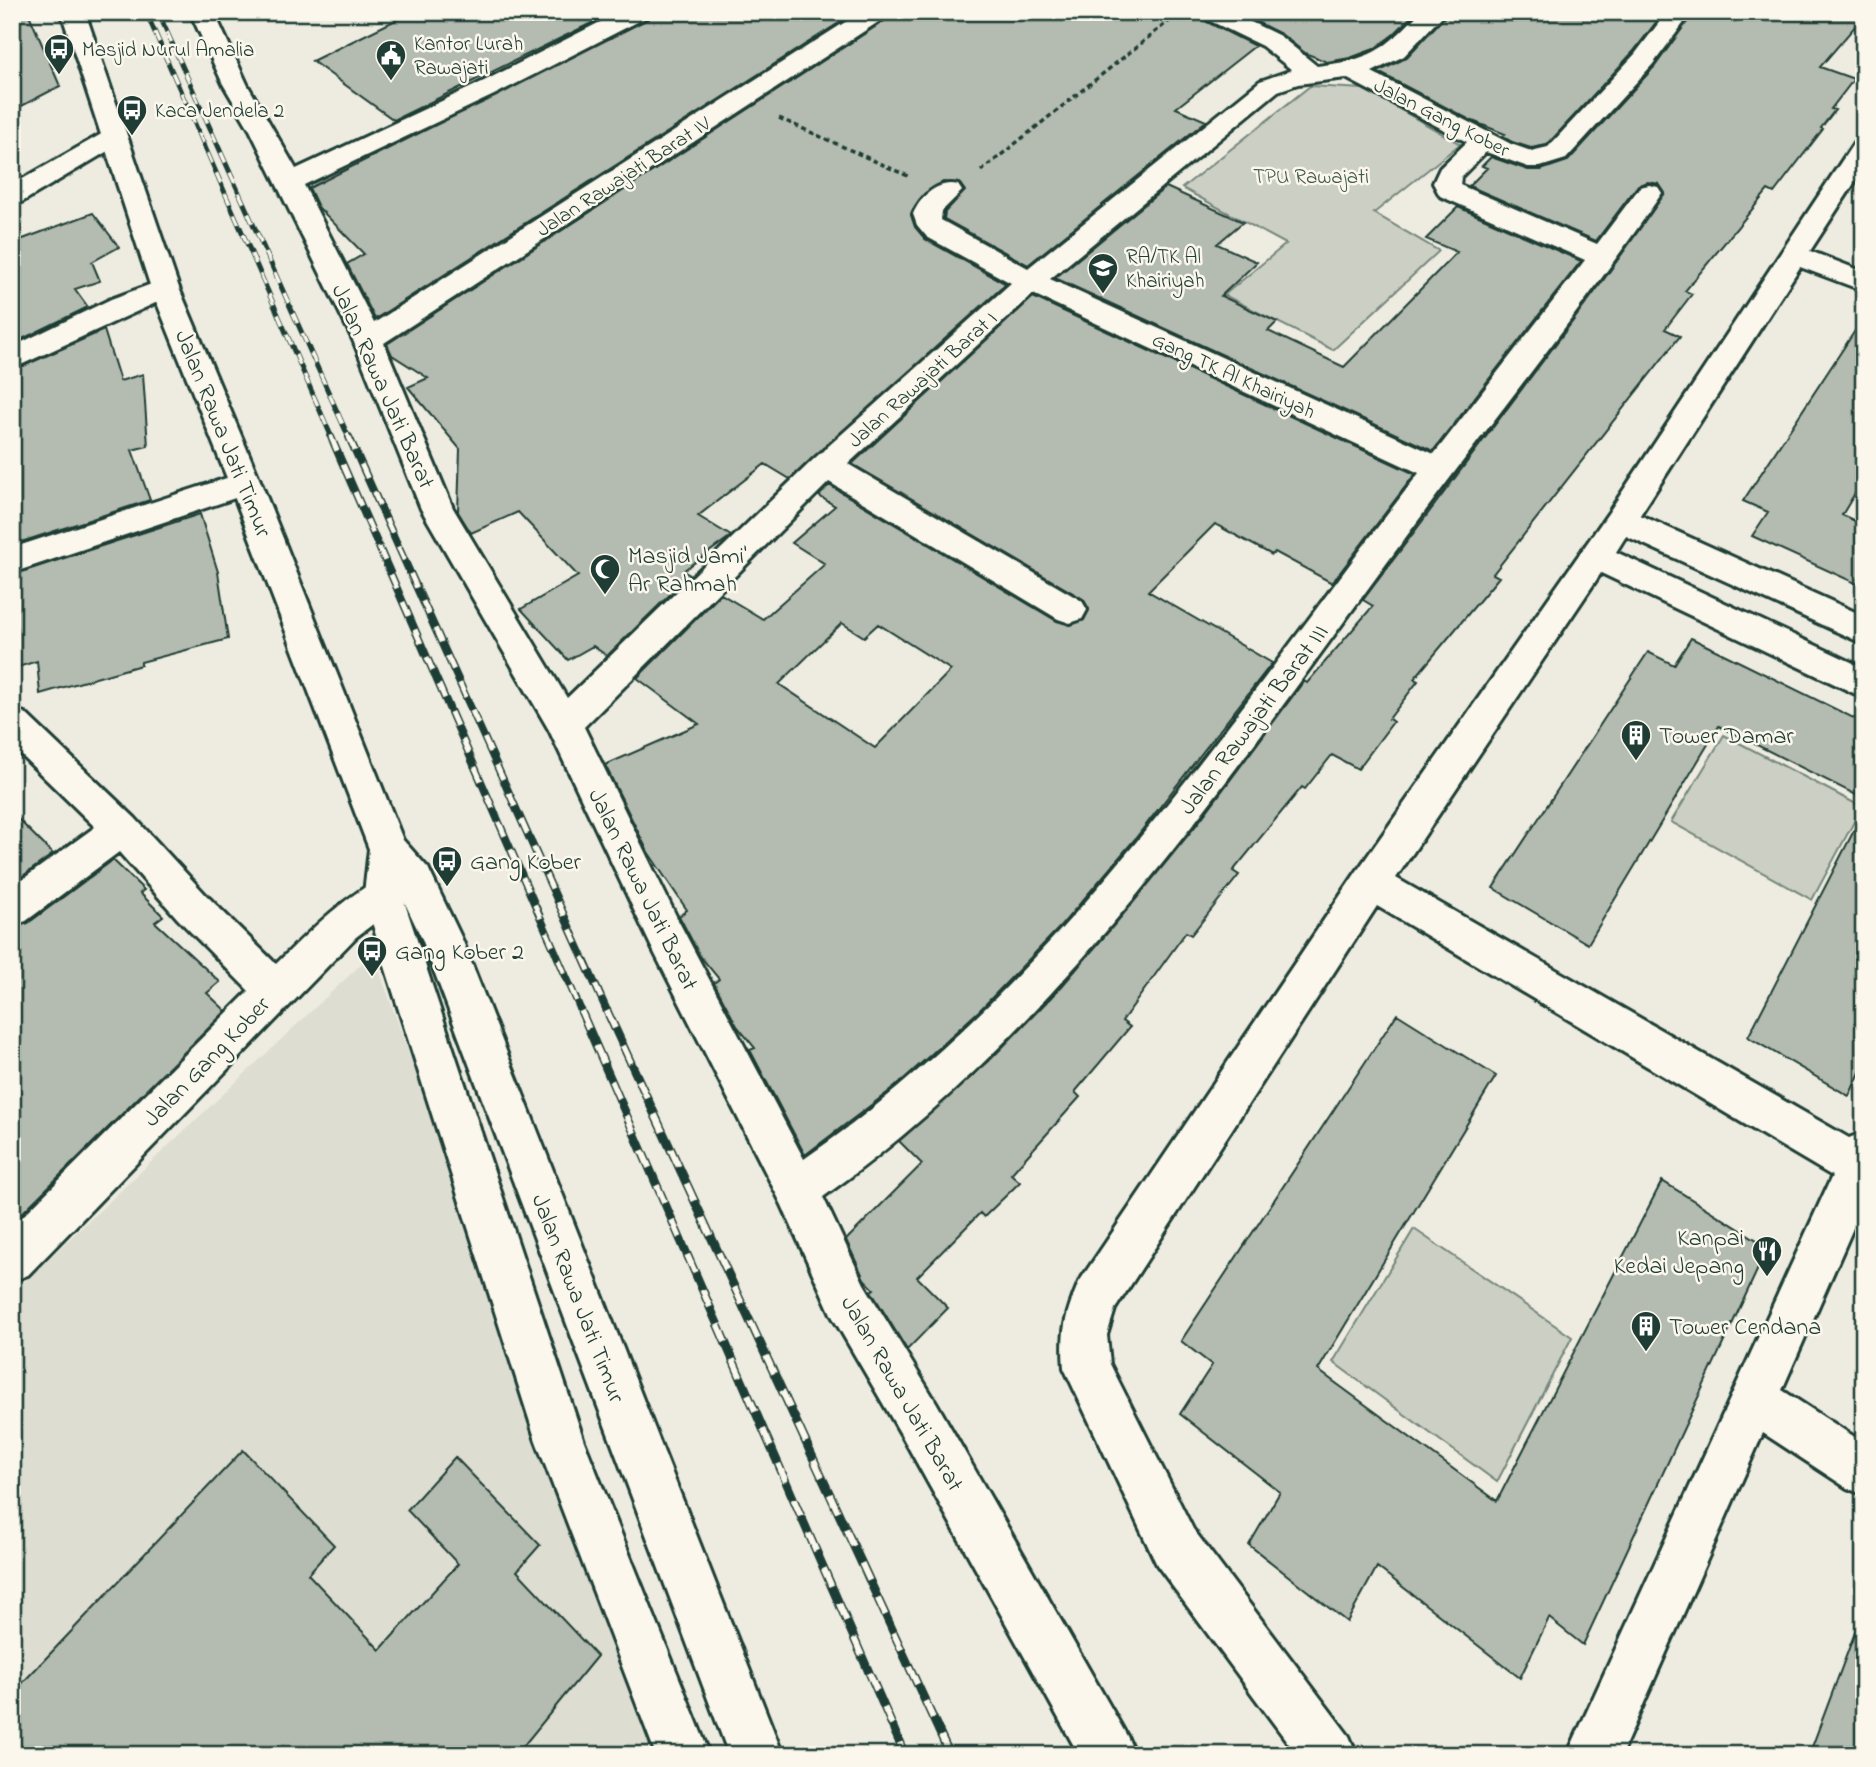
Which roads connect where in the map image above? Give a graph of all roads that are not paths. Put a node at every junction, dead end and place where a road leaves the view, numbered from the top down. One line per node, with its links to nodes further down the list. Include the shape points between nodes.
1 (73, 12): 10 (street, Jalan Rawa Jati Timur)
2 (202, 12): 13 (street, Jalan Rawa Jati Barat)
3 (639, 12): 13 (street)
4 (878, 12): 23 (street, Jalan Rawajati Barat IV)
5 (1210, 12): 9 (street, via 1271,41)
6 (1434, 12): 8 (street, via 1382,59)
7 (1680, 12): 11 (street, Jalan Gang Kober, via 1644,59 1557,153 1528,159)
8 (1350, 70): 9 (street, Jalan Rawajati Barat I); 11 (street, Jalan Gang Kober)
9 (1308, 72): 20 (street, Jalan Rawajati Barat I, via 1269,86)
10 (114, 137): 16 (street); 22 (street, Jalan Rawa Jati Timur)
11 (1482, 141): 18 (street, via 1448,174 1449,190)
12 (1864, 147): 17 (street, via 1843,201)
13 (289, 182): 23 (street, Jalan Rawa Jati Barat)
14 (949, 191): 20 (street, Gang TK Al Khairiyah, via 928,209 928,225)
15 (1649, 193): 18 (street, Jalan Rawajati Barat III)
16 (12, 196)
17 (1800, 248): 19 (street); 21 (street); 28 (street)
18 (1602, 257): 26 (street, Jalan Rawajati Barat III)
19 (1864, 265)
20 (1030, 281): 25 (street, Jalan Rawajati Barat I); 26 (street, Gang TK Al Khairiyah)
21 (1864, 282)
22 (165, 288): 24 (street); 27 (street, Jalan Rawa Jati Timur)
23 (368, 340): 35 (street, Jalan Rawa Jati Barat, via 437,509)
24 (12, 359)
25 (826, 466): 31 (street); 35 (street, Jalan Rawajati Barat I)
26 (1439, 469): 42 (street, Jalan Rawajati Barat III, via 1163,839 1082,933 980,1040 912,1102)
27 (245, 484): 30 (street); 37 (street, Jalan Rawa Jati Timur)
28 (1620, 520): 29 (street); 32 (street)
29 (1595, 556): 33 (street); 38 (street)
30 (12, 561)
31 (1070, 610)
32 (1864, 631)
33 (1864, 684)
34 (12, 723): 36 (street)
35 (564, 724): 42 (street, Jalan Rawa Jati Barat, via 665,934)
36 (122, 829): 39 (street); 40 (street)
37 (395, 874): 40 (street, Jalan Gang Kober); 46 (street, Jalan Rawa Jati Timur, via 560,1441); 47 (street, Jalan Rawa Jati Timur, via 442,939)
38 (1371, 883): 41 (street); 49 (street, via 1095,1298 1084,1335 1087,1368 1175,1547)
39 (12, 909)
40 (275, 990): 43 (street, Jalan Gang Kober)
41 (1862, 1164): 44 (street)
42 (797, 1190): 48 (street, Jalan Rawa Jati Barat, via 848,1300)
43 (12, 1259)
44 (1754, 1399): 45 (street); 50 (street)
45 (1864, 1471)
46 (683, 1755)
47 (756, 1755)
48 (1108, 1755)
49 (1330, 1755)
50 (1594, 1755)

